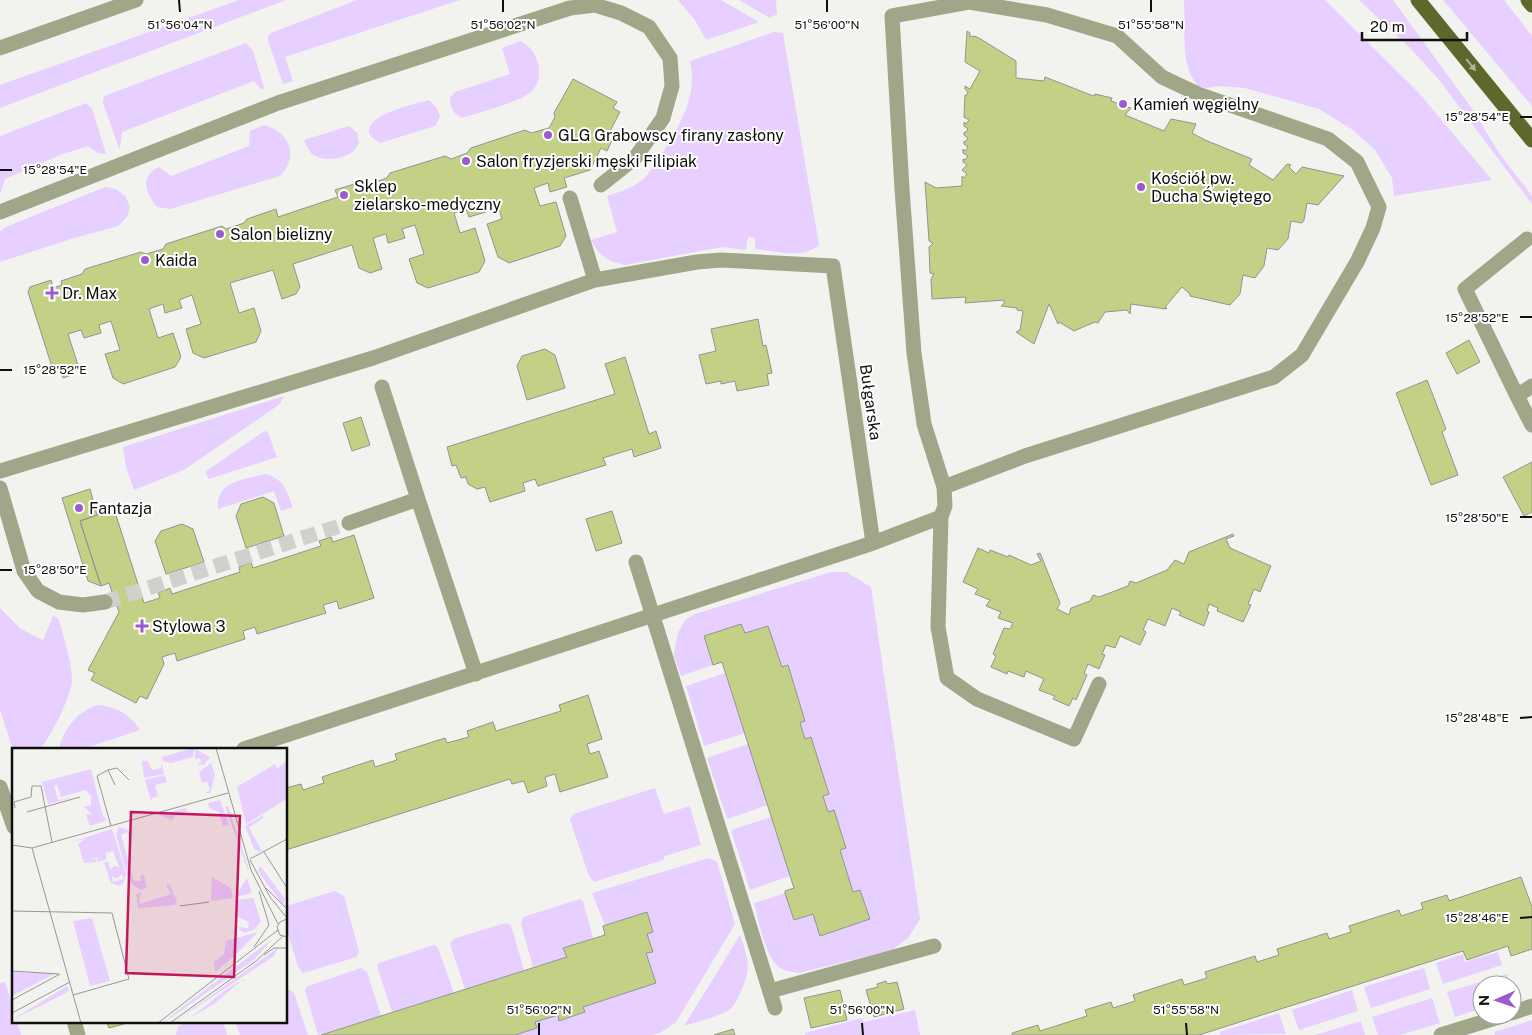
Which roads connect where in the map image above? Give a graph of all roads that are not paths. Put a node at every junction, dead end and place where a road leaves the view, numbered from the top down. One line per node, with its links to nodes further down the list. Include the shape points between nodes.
1 (136, 0): 5 (street)
2 (1418, 0): 6 (main road, one-way to 6)
3 (1528, 0): 4 (main road)
4 (1532, 6)
5 (0, 48)
6 (1532, 140)
7 (601, 185): 9 (street, via 635,158 663,118 672,86 670,58 649,27 595,5 570,8 278,103)
8 (570, 198): 11 (street)
9 (0, 212)
10 (1527, 239): 14 (street, via 1465,289)
11 (595, 280): 16 (street, via 372,358); 22 (street, Bułgarska, via 721,260 833,266)
12 (382, 386): 19 (street)
13 (1532, 386): 14 (street)
14 (1517, 396): 15 (street)
15 (1532, 425)
16 (0, 471)
17 (944, 487): 17 (street, via 1025,456 1274,377 1302,355 1374,228 1379,207 1357,162 1328,139 1198,94 1162,77 1117,36 1105,32 1047,14 969,2 892,16 914,353 924,424); 20 (street, via 945,506)
18 (0, 488): 24 (street, via 24,571 38,591 59,602)
19 (418, 499): 21 (street); 26 (street)
20 (940, 516): 22 (street); 27 (street, via 938,626 947,678 977,699 1074,738)
21 (349, 523)
22 (873, 543): 25 (street)
23 (636, 562): 25 (street)
24 (105, 602)
25 (652, 615): 26 (street); 32 (street)
26 (476, 674): 28 (street)
27 (1099, 684)
28 (247, 748)
29 (0, 787): 30 (street)
30 (12, 821)
31 (934, 946): 32 (street)
32 (770, 991): 33 (street)
33 (775, 1008)
34 (74, 1022): 36 (street)
35 (1473, 1025): 37 (street)
36 (78, 1035)
37 (1441, 1035)

